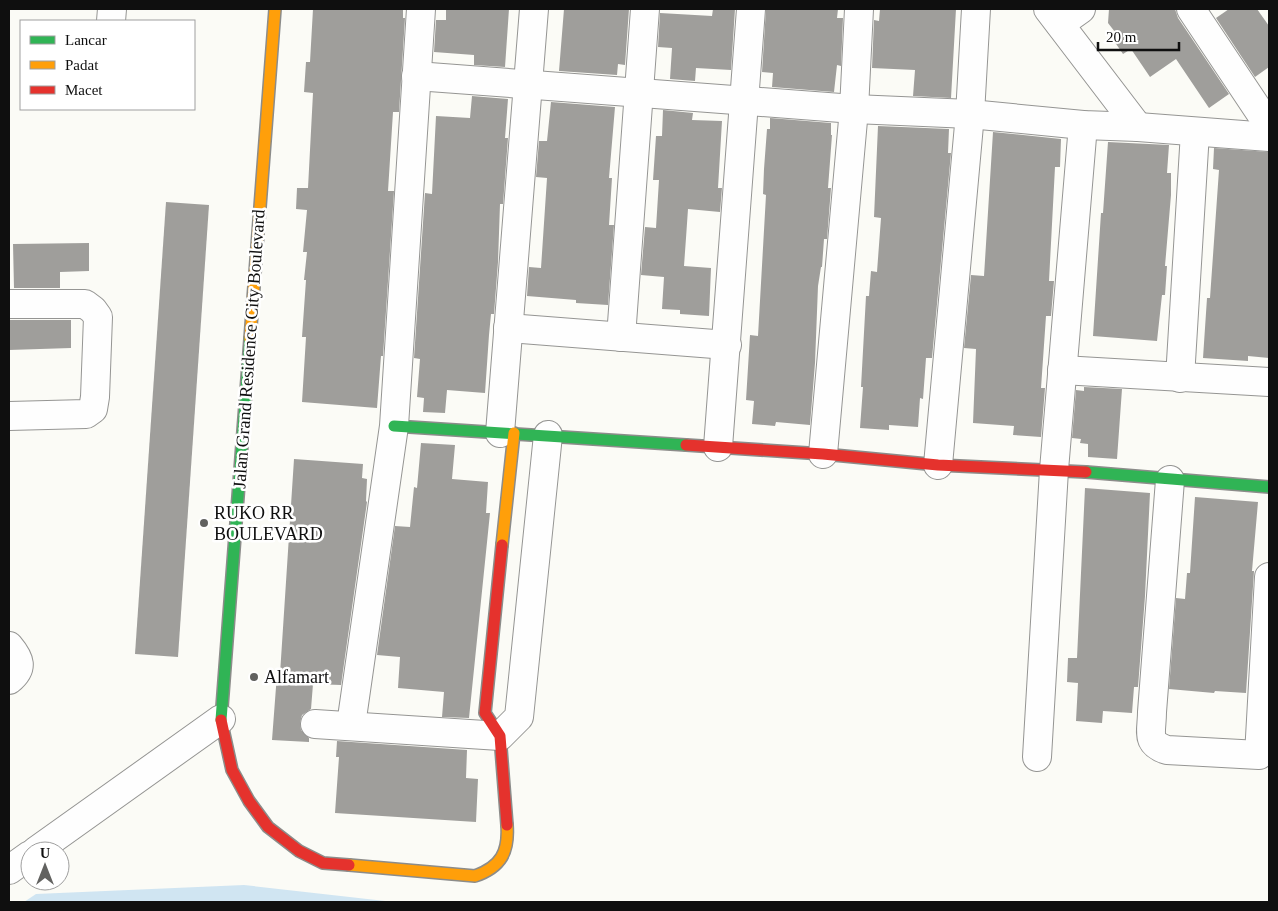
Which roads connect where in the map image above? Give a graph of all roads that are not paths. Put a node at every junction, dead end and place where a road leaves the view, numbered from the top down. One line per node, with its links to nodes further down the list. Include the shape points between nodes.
1 (275, 9): 41 (street, Jalan Grand Residence City Boulevard)
2 (421, 9): 10 (street)
3 (534, 9): 11 (street)
4 (645, 9): 12 (street)
5 (752, 9): 13 (street)
6 (859, 9): 14 (street)
7 (976, 9): 15 (street)
8 (1191, 9): 17 (street)
9 (1063, 14): 18 (street)
10 (416, 76): 11 (street); 29 (street)
11 (528, 84): 12 (street); 22 (street)
12 (638, 92): 13 (street); 23 (street)
13 (744, 100): 14 (street); 24 (street)
14 (854, 109): 15 (street); 33 (street)
15 (970, 114): 16 (street); 34 (street)
16 (1083, 125): 18 (street); 25 (street)
17 (1269, 126)
18 (1138, 127): 19 (street)
19 (1195, 132): 20 (street); 26 (street)
20 (1269, 137)
21 (9, 304): 28 (street, via 85,304 98,317 93,408 86,414)
22 (508, 328): 23 (street); 30 (street)
23 (621, 337): 24 (street)
24 (727, 345): 32 (street)
25 (1062, 370): 26 (street); 35 (street)
26 (1180, 378): 27 (street)
27 (1269, 382)
28 (9, 416)
29 (394, 426): 30 (street); 43 (street)
30 (507, 433): 31 (street); 44 (street, via 485,713)
31 (548, 435): 32 (street); 44 (street, via 519,717)
32 (718, 448): 33 (street)
33 (823, 454): 34 (street)
34 (938, 465): 35 (street)
35 (1054, 470): 36 (street); 46 (street)
36 (1170, 480): 37 (street); 45 (street, via 1152,742 1156,747 1167,750)
37 (1269, 487)
38 (1269, 578): 45 (street)
39 (9, 646): 40 (street, via 19,660 19,666 18,672)
40 (9, 680)
41 (221, 720): 44 (street, Jalan Grand Residence City Boulevard, via 232,770 249,801 268,827 299,851 323,863 475,876 498,864 506,851 508,835); 47 (street)
42 (315, 724): 43 (street)
43 (351, 725): 44 (street)
44 (500, 736)
45 (1264, 755)
46 (1037, 757)
47 (50, 841)
48 (20, 862): 49 (street)
49 (9, 870)

